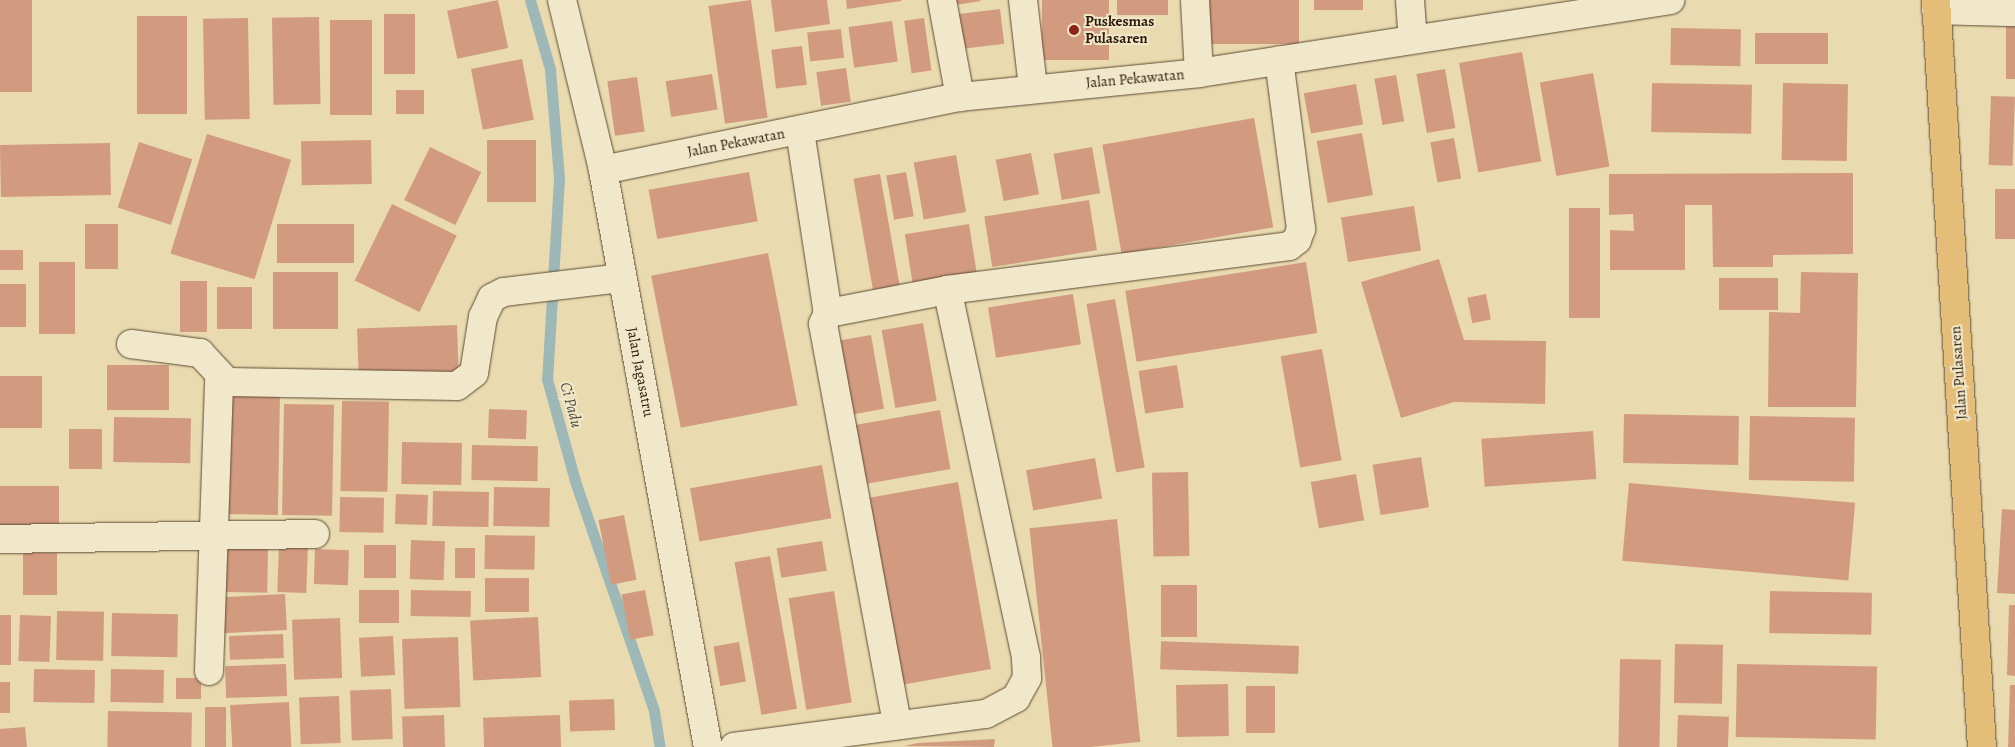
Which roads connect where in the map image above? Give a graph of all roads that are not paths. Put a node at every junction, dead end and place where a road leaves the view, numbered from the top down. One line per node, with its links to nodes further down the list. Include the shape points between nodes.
1 (562, 0): 15 (street, Jalan Jagasatru)
2 (942, 0): 13 (street)
3 (1023, 0): 12 (street)
4 (1194, 0): 11 (street)
5 (1410, 0): 9 (street)
6 (1670, 0): 9 (street, Jalan Pekawatan)
7 (1936, 5): 8 (street); 28 (main road, Jalan Pulasaren)
8 (2015, 12)
9 (1413, 39): 10 (street, Jalan Pekawatan)
10 (1279, 60): 11 (street, Jalan Pekawatan); 17 (street, via 1301,228 1297,240 1281,248)
11 (1200, 73): 12 (street, Jalan Pekawatan)
12 (1033, 88): 13 (street, Jalan Pekawatan)
13 (960, 97): 14 (street, Jalan Pekawatan)
14 (800, 131): 15 (street, Jalan Pekawatan); 18 (street)
15 (603, 170): 16 (street, Jalan Jagasatru)
16 (621, 278): 20 (street, via 504,292 488,302 474,373 458,386); 26 (street, Jalan Jagasatru)
17 (947, 290): 18 (street); 25 (street, via 1026,657 1027,678 1016,698 996,711)
18 (828, 313): 25 (street, via 823,324)
19 (132, 344): 20 (street, via 200,353)
20 (219, 379): 22 (street)
21 (315, 534): 22 (street)
22 (214, 535): 23 (street); 24 (street)
23 (0, 539)
24 (209, 671)
25 (897, 725): 27 (street)
26 (708, 747)
27 (734, 747)
28 (1982, 747)

